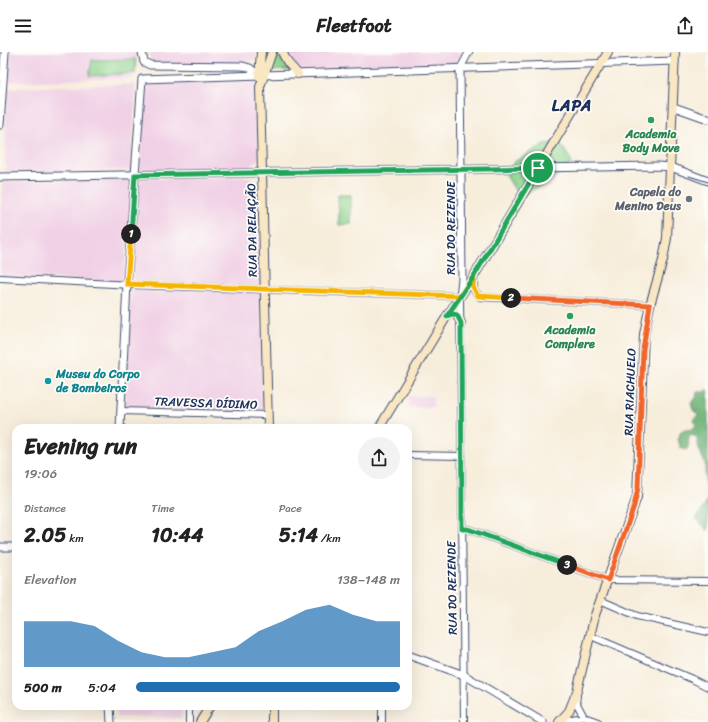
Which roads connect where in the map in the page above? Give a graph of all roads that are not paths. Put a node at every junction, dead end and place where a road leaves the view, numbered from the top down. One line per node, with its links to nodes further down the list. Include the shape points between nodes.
1 (5, 52): 15 (street)
2 (142, 52): 13 (street, via 143,60 150,65 243,66)
3 (261, 52): 13 (main road)
4 (272, 52): 13 (main road)
5 (282, 52): 12 (main road)
6 (469, 52): 11 (street)
7 (608, 52): 10 (main road)
8 (675, 52): 9 (main road, RUA RIACHUELO)
9 (675, 61): 10 (street); 14 (main road, RUA RIACHUELO)
10 (601, 65): 11 (street); 19 (main road)
11 (460, 69): 12 (street); 20 (street, RUA DO REZENDE)
12 (298, 74): 13 (street)
13 (261, 76): 21 (main road, RUA DA RELAÇÃO); 22 (street, via 142,79)
14 (674, 107): 16 (street); 18 (main road, RUA RIACHUELO)
15 (1, 108): 17 (street)
16 (708, 119)
17 (0, 125)
18 (671, 167): 19 (street); 24 (street); 30 (main road, RUA RIACHUELO, via 665,253)
19 (538, 168): 20 (street); 25 (main road)
20 (462, 169): 21 (street); 29 (street, RUA DO REZENDE)
21 (262, 172): 22 (street); 28 (main road, RUA DA RELAÇÃO)
22 (135, 175): 23 (street); 27 (street)
23 (0, 177)
24 (708, 181)
25 (474, 276): 29 (main road); 30 (street, via 474,290 480,297)
26 (0, 278): 27 (street)
27 (127, 284): 28 (street); 33 (street)
28 (265, 288): 29 (street); 34 (main road, RUA DA RELAÇÃO)
29 (460, 296): 31 (main road); 32 (street, RUA DO REZENDE)
30 (650, 305): 43 (main road, RUA RIACHUELO, via 643,349 638,492)
31 (447, 316): 32 (main road, via 457,315); 37 (main road)
32 (461, 323): 39 (street, RUA DO REZENDE)
33 (121, 411): 34 (street, TRAVESSA DÍDIMO); 35 (street)
34 (267, 415): 36 (main road, RUA DA RELAÇÃO)
35 (120, 424)
36 (268, 424)
37 (382, 424)
38 (412, 455): 39 (street)
39 (462, 456): 40 (street, RUA DO REZENDE)
40 (462, 529): 43 (street); 49 (street, RUA DO REZENDE)
41 (0, 547): 42 (street)
42 (12, 548)
43 (608, 580): 44 (street); 45 (main road, RUA RIACHUELO)
44 (708, 581)
45 (600, 600): 46 (street, via 637,616); 47 (main road, RUA RIACHUELO)
46 (708, 632)
47 (591, 636): 50 (street); 51 (main road, RUA RIACHUELO)
48 (412, 656): 49 (street)
49 (464, 675): 63 (street, RUA DO REZENDE); 64 (street)
50 (708, 687)
51 (577, 691): 57 (street, via 576,702); 65 (main road, RUA RIACHUELO, via 569,711)
52 (110, 710): 58 (street)
53 (190, 710): 59 (street)
54 (208, 710): 60 (main road)
55 (272, 710): 61 (main road)
56 (382, 710): 62 (street)
57 (584, 717): 65 (street); 66 (street)
58 (111, 722)
59 (189, 722)
60 (200, 722)
61 (272, 722)
62 (382, 722)
63 (464, 722)
64 (543, 722)
65 (559, 722)
66 (598, 722)

